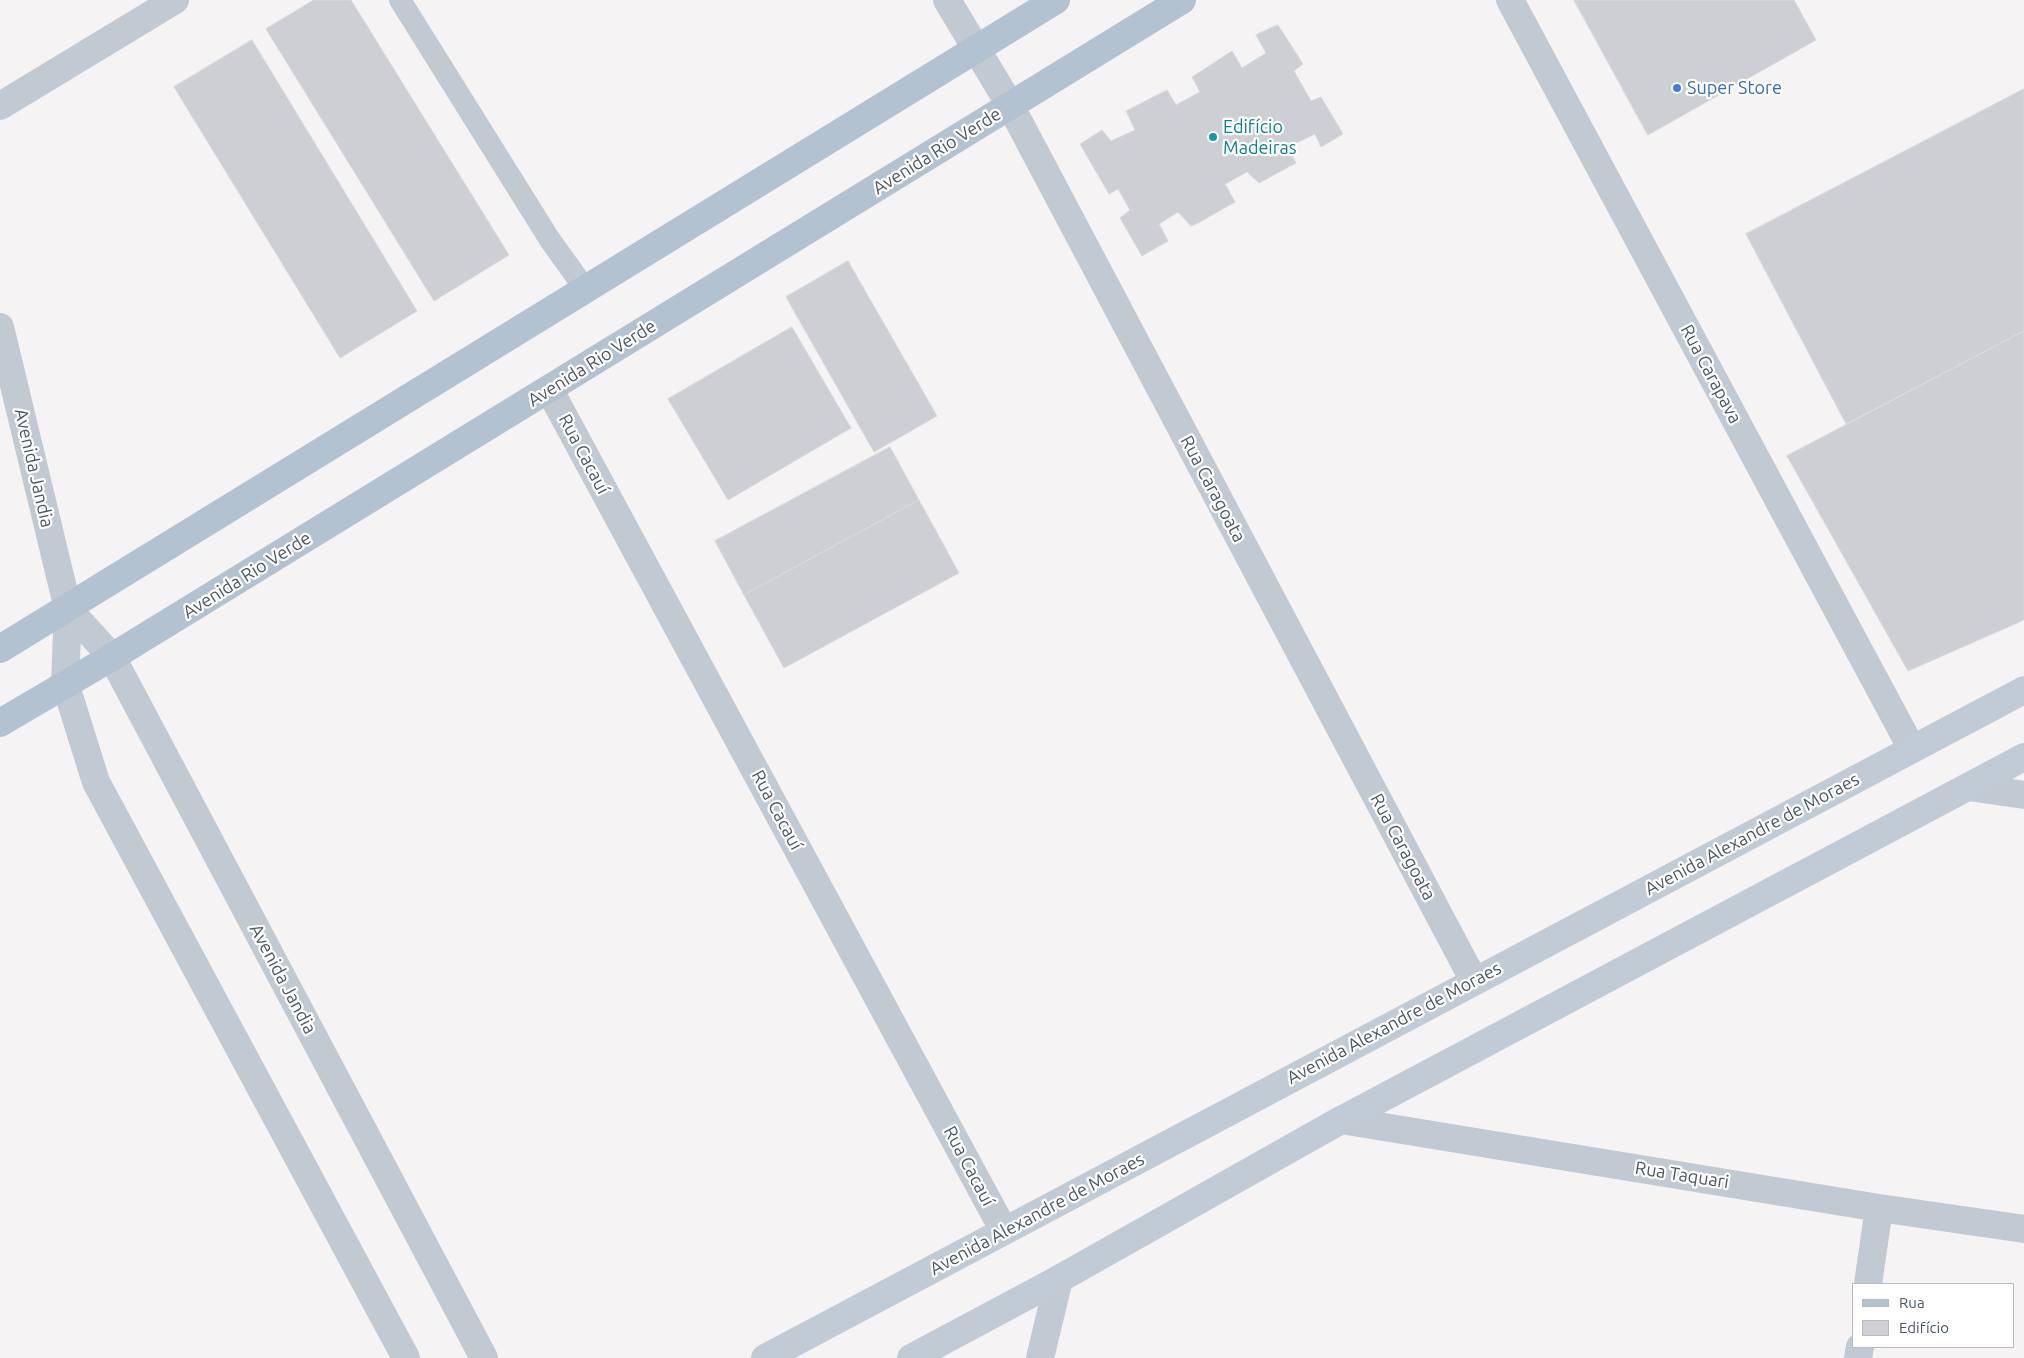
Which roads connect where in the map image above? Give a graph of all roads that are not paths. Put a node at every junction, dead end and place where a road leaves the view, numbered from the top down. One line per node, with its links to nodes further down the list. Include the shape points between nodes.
1 (175, 0): 9 (street)
2 (400, 0): 10 (lane, via 550,240)
3 (947, 0): 7 (street, Rua Caragoata)
4 (1056, 0): 7 (main road)
5 (1182, 0): 8 (main road, Avenida Rio Verde)
6 (1510, 0): 20 (street, Rua Carapava)
7 (977, 49): 8 (street, Rua Caragoata); 10 (main road)
8 (1010, 105): 12 (main road, Avenida Rio Verde); 24 (street, Rua Caragoata)
9 (0, 106)
10 (586, 290): 14 (main road)
11 (0, 327): 13 (street, Avenida Jandia)
12 (549, 389): 16 (main road, Avenida Rio Verde); 28 (street, Rua Cacauí)
13 (9, 400): 14 (street, Avenida Jandia)
14 (68, 609): 15 (main road); 16 (street, Avenida Jandia); 17 (street, Avenida Jandia)
15 (0, 650)
16 (112, 657): 17 (main road, Avenida Rio Verde); 32 (street, Avenida Jandia)
17 (65, 683): 19 (main road, Avenida Rio Verde); 31 (street, Avenida Jandia, via 96,782)
18 (2024, 690): 20 (main road, Avenida Alexandre de Moraes)
19 (0, 722)
20 (1912, 749): 24 (main road, Avenida Alexandre de Moraes)
21 (2024, 757): 22 (main road)
22 (1968, 787): 23 (street); 25 (main road)
23 (2024, 795)
24 (1474, 981): 28 (main road, Avenida Alexandre de Moraes)
25 (1341, 1120): 26 (street, Rua Taquari); 29 (main road)
26 (1879, 1208): 27 (street, Rua Taquari); 30 (street)
27 (2024, 1229)
28 (1004, 1231): 33 (main road, Avenida Alexandre de Moraes)
29 (1059, 1279): 34 (main road); 35 (street)
30 (1868, 1283)
31 (406, 1358)
32 (484, 1358)
33 (765, 1358)
34 (911, 1358)
35 (1040, 1358)

